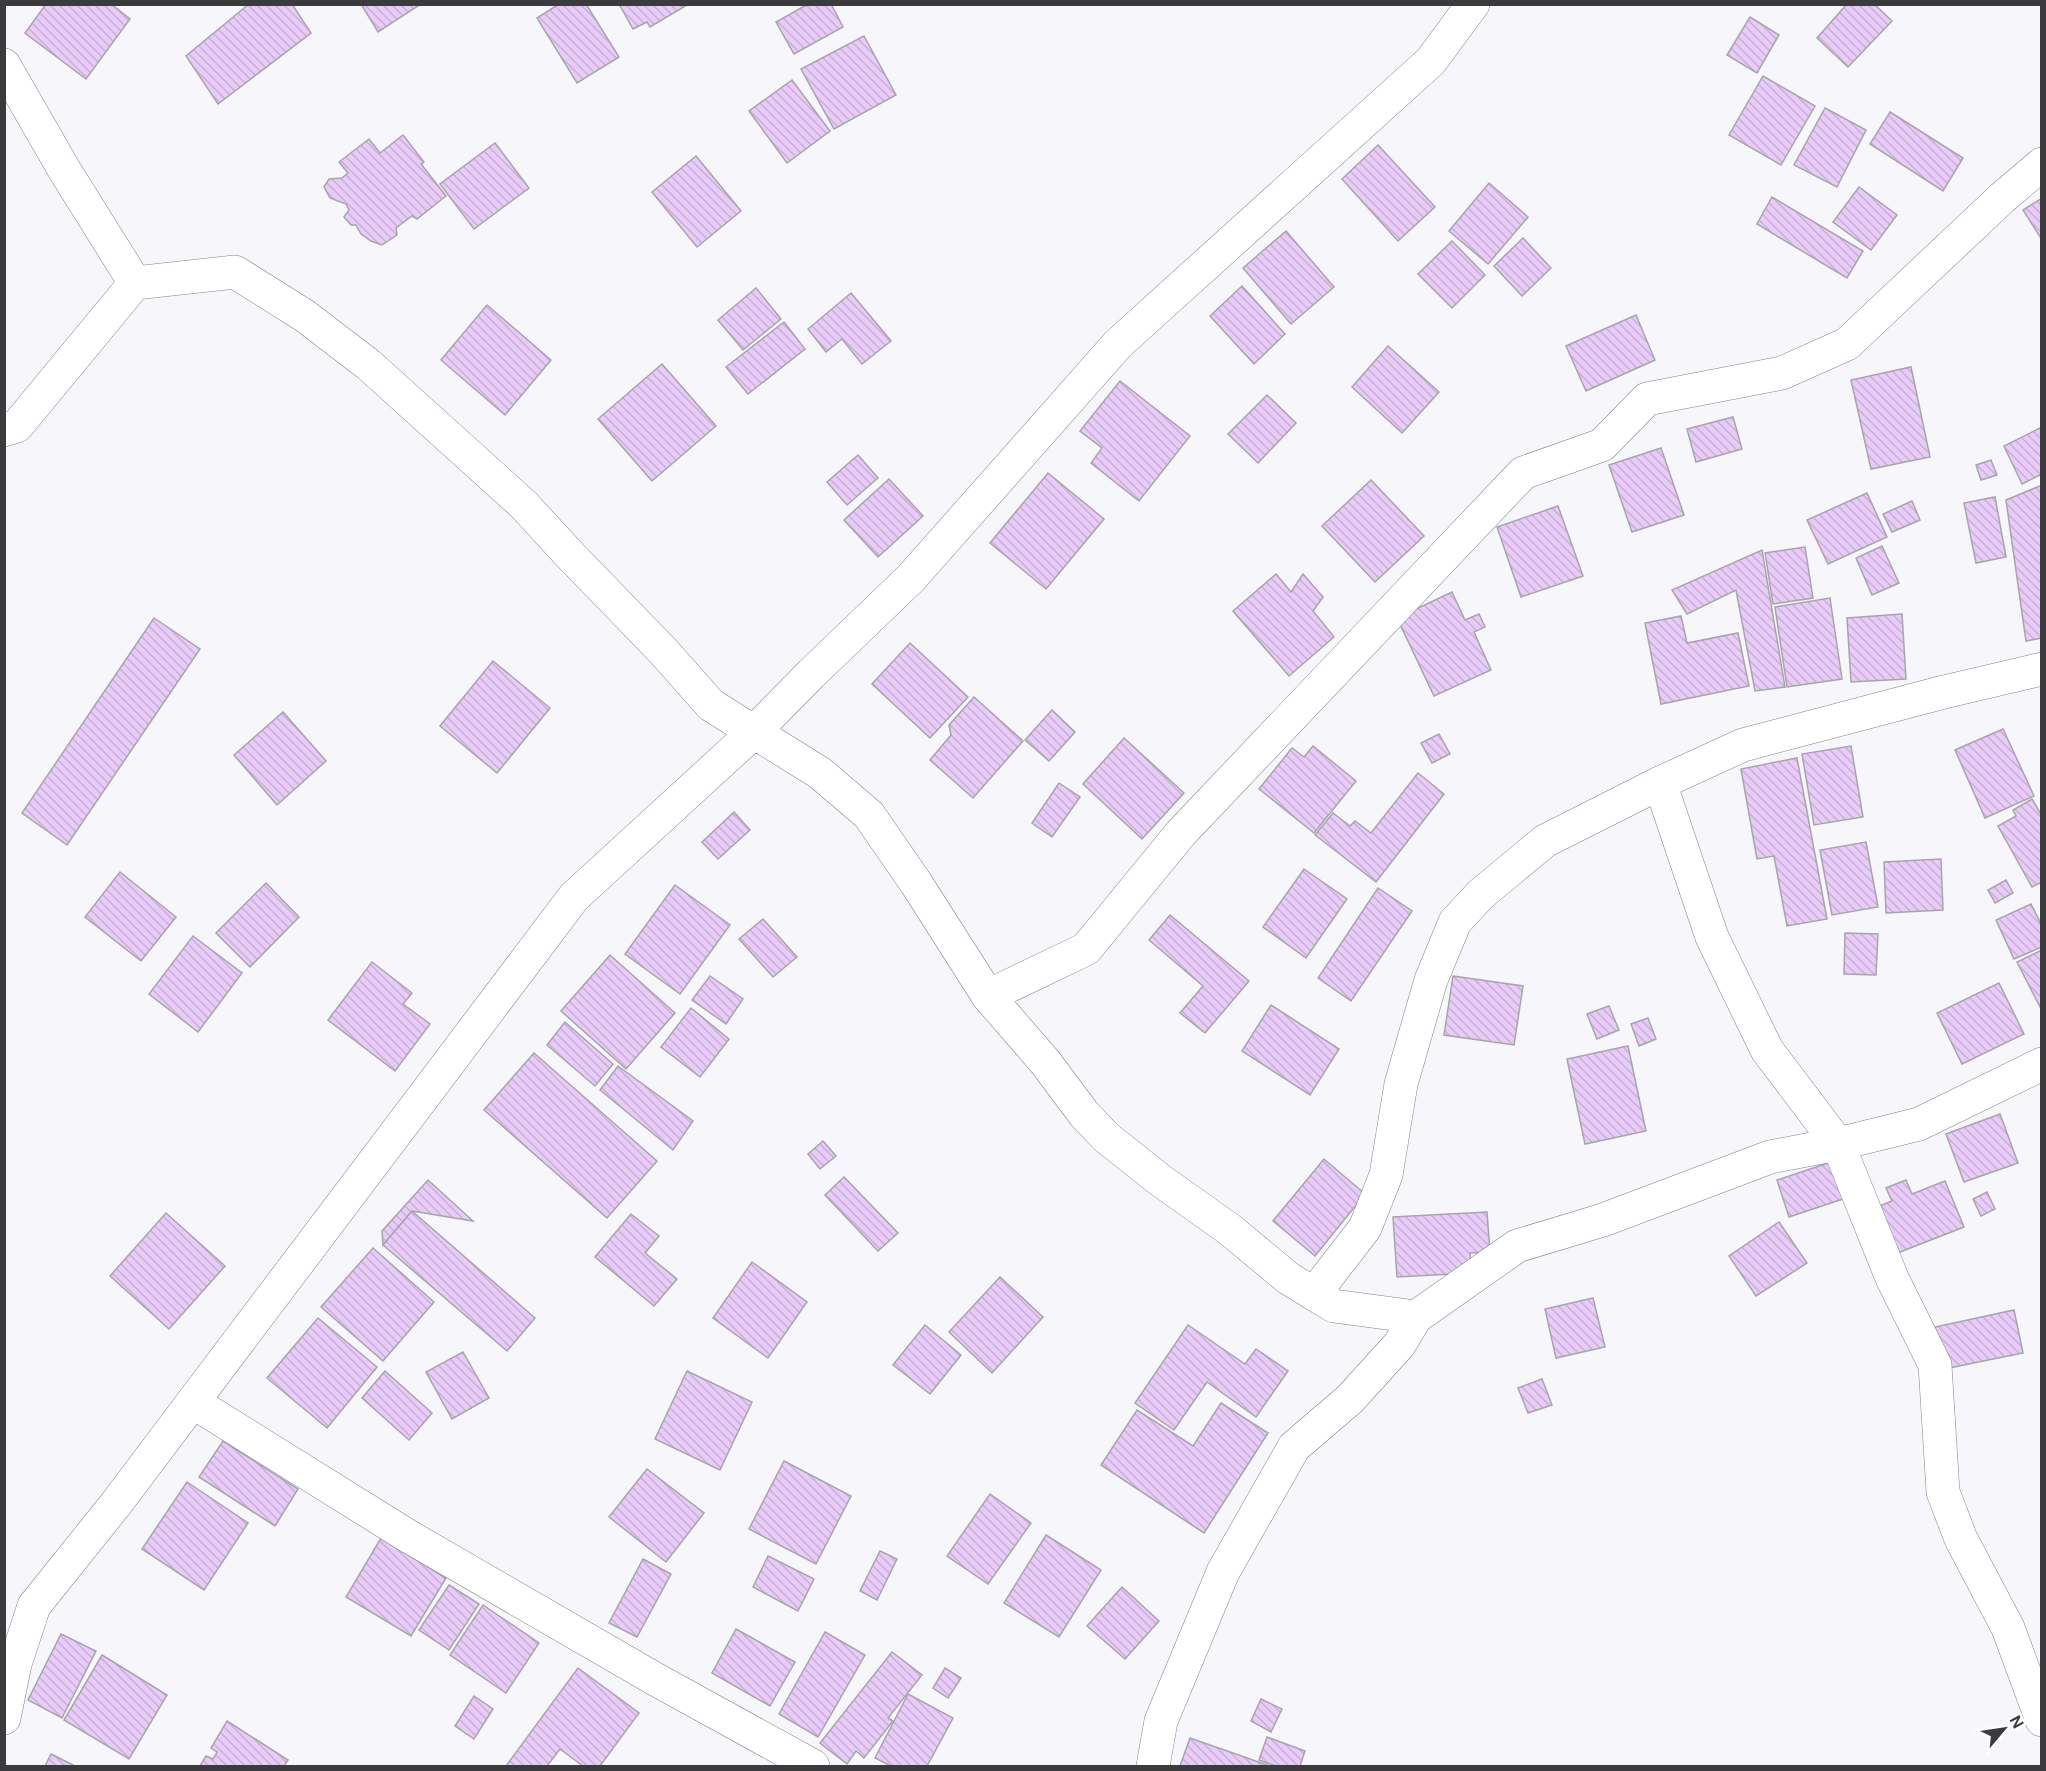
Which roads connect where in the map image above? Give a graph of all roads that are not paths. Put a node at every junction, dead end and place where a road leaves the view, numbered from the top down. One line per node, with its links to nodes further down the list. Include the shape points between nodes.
1 (1473, 4): 7 (street, via 1431,61 1118,344 911,578)
2 (4, 65): 4 (street)
3 (2042, 164): 9 (street, via 1847,345 1782,373 1647,399 1602,445 1523,473 1181,833 1086,949)
4 (135, 283): 5 (street, via 17,426); 7 (street, via 235,273 305,316 369,365 524,505 711,705)
5 (4, 430)
6 (2042, 669): 8 (street, via 1743,745)
7 (754, 732): 9 (street, via 820,773 869,815); 14 (street, via 574,897)
8 (1660, 783): 11 (street, via 1712,936 1767,1050); 12 (street, via 1545,841 1481,894 1455,922 1431,980 1401,1084 1386,1175 1365,1228)
9 (988, 996): 12 (street, via 1107,1138)
10 (2042, 1064): 11 (street, via 1918,1124)
11 (1838, 1144): 13 (street, via 1770,1157 1602,1220 1517,1246); 16 (street, via 1892,1278 1935,1365 1942,1492 1961,1539 2008,1628)
12 (1314, 1294): 13 (street, via 1334,1306)
13 (1416, 1317): 18 (street, via 1398,1345 1350,1399 1294,1447 1223,1572 1161,1721)
14 (193, 1402): 15 (street, via 34,1606 15,1664); 17 (street, via 408,1536)
15 (4, 1718)
16 (2042, 1720)
17 (813, 1767)
18 (1153, 1767)

